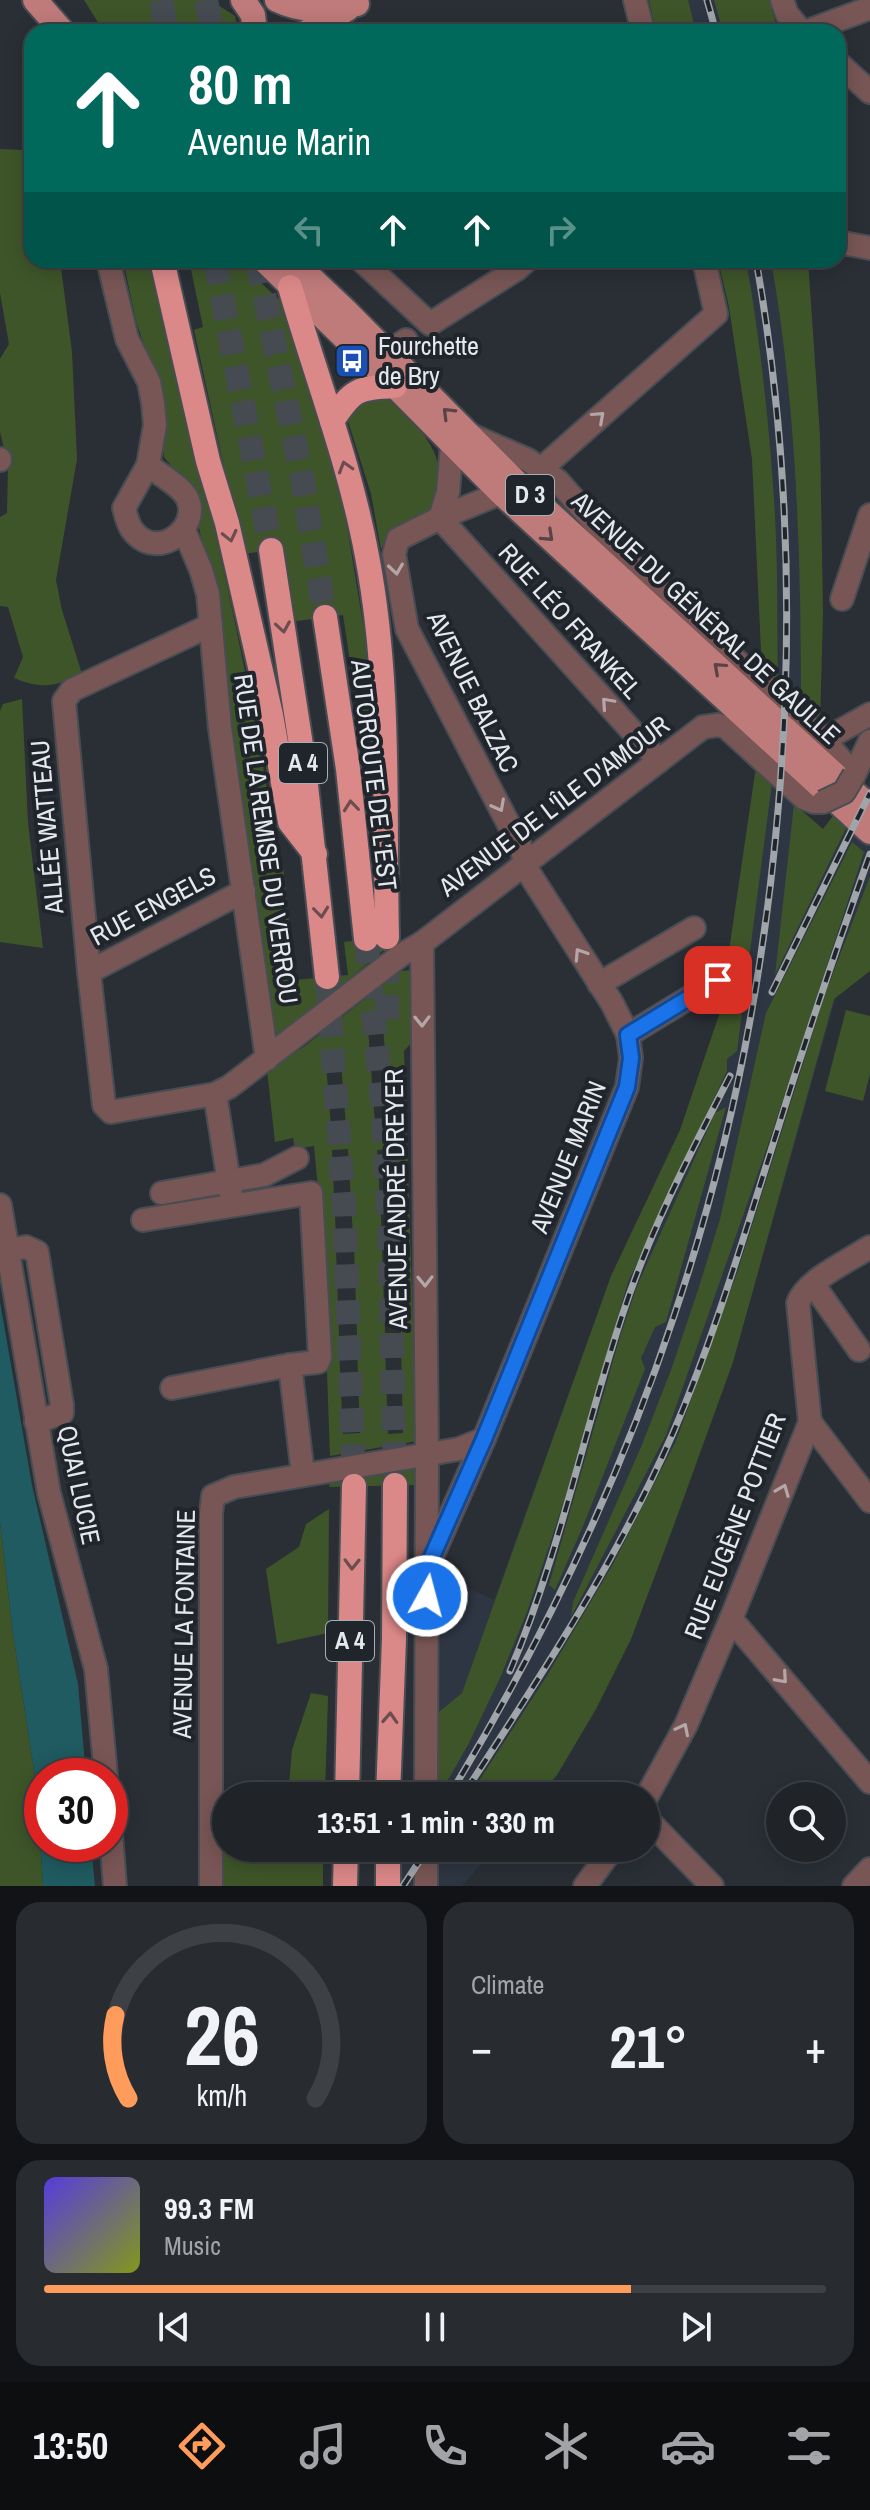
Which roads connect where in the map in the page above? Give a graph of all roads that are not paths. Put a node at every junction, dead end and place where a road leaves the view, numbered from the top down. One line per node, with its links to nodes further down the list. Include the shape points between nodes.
1 (35, 0): 9 (main road)
2 (60, 0): 10 (main road)
3 (243, 0): 11 (main road)
4 (277, 0): 7 (main road, via 309,10)
5 (635, 0): 13 (street)
6 (782, 0): 14 (street)
7 (360, 2): 12 (main road)
8 (870, 8): 15 (street)
9 (57, 24)
10 (63, 24)
11 (254, 24)
12 (321, 24)
13 (641, 24)
14 (796, 24)
15 (826, 24)
16 (846, 70): 17 (street)
17 (870, 92)
18 (846, 244): 19 (street)
19 (870, 248)
20 (110, 268): 32 (street, via 127,339 149,382 155,425)
21 (164, 268): 49 (highway, one-way to 49, via 271,715 290,822)
22 (272, 268): 28 (main road, D 3)
23 (289, 268): 28 (main road, D 3)
24 (299, 268): 31 (main road, AVENUE DU GÉNÉRAL DE GAULLE / D 3, one-way to 24, via 397,346)
25 (370, 268): 26 (street, via 430,324)
26 (518, 268)
27 (706, 268): 33 (street, one-way to 27, via 716,314)
28 (290, 287): 29 (main road, AVENUE DU GÉNÉRAL DE GAULLE / D 3); 30 (highway)
29 (395, 386): 30 (highway, via 356,391); 31 (main road, AVENUE DU GÉNÉRAL DE GAULLE / D 3)
30 (332, 421): 40 (highway, AUTOROUTE DE L’EST / A 4, via 354,495 378,626 385,737 376,938)
31 (462, 440): 33 (street, AVENUE DU GÉNÉRAL DE GAULLE); 34 (main road, AVENUE DU GÉNÉRAL DE GAULLE / D 3); 36 (street); 47 (main road, AVENUE DU GÉNÉRAL DE GAULLE / D 3, one-way to 31, via 519,485)
32 (148, 465): 37 (street, via 185,494); 37 (street, via 124,508 131,529 142,541 155,543 175,539)
33 (541, 469): 43 (street, AVENUE DU GÉNÉRAL DE GAULLE, via 558,481 633,567)
34 (501, 493): 36 (street); 48 (main road, AVENUE DU GÉNÉRAL DE GAULLE / D 3, one-way to 48)
35 (870, 515): 39 (street)
36 (440, 518): 45 (street, RUE LÉO FRANKEL, one-way to 36); 50 (street, AVENUE BALZAC, one-way to 50, via 398,539 395,547 407,629)
37 (184, 530): 41 (street, RUE DE LA REMISE DU VERROU, via 205,582)
38 (271, 550): 49 (highway, A 4, one-way to 49)
39 (842, 599)
40 (325, 617)
41 (211, 625): 51 (street, RUE DE LA REMISE DU VERROU); 54 (street, ALLÉE WATTEAU, via 72,690 64,701)
42 (870, 714): 43 (street)
43 (824, 740): 46 (street, AVENUE DU GÉNÉRAL DE GAULLE)
44 (870, 741): 46 (street)
45 (659, 761): 46 (street, AVENUE DE L'ÎLE D'AMOUR, bridge, via 703,727 718,725 814,802 844,792); 50 (street, AVENUE DE L'ÎLE D'AMOUR)
46 (854, 775)
47 (870, 807)
48 (870, 832)
49 (315, 854): 55 (highway, A 4, one-way to 55)
50 (526, 862): 53 (street, AVENUE DE L'ÎLE D'AMOUR); 57 (street, AVENUE MARIN, one-way to 50)
51 (244, 891): 54 (street, RUE ENGELS); 59 (street, RUE DE LA REMISE DU VERROU)
52 (694, 928): 57 (street)
53 (422, 943): 59 (street, AVENUE DE L'ÎLE D'AMOUR); 75 (street, AVENUE ANDRÉ DREYER, one-way to 75)
54 (89, 972): 61 (street, ALLÉE WATTEAU, via 104,1105)
55 (327, 977)
56 (718, 980): 58 (street)
57 (599, 984): 58 (street, AVENUE MARIN)
58 (628, 1035): 74 (street, AVENUE MARIN, via 627,1087)
59 (267, 1059): 60 (street, AVENUE DE L'ÎLE D'AMOUR)
60 (215, 1094): 61 (street, AVENUE DE L'ÎLE D'AMOUR); 63 (street)
61 (111, 1112)
62 (297, 1158): 63 (street, via 264,1175)
63 (229, 1182): 64 (street); 65 (street)
64 (162, 1193)
65 (232, 1204): 67 (street); 71 (street, via 311,1193 320,1357 318,1362)
66 (0, 1205): 82 (street, QUAI LUCIE, via 49,1493 96,1669)
67 (143, 1220)
68 (870, 1247): 69 (street)
69 (813, 1284): 70 (street); 73 (street, RUE EUGÈNE POTTIER, via 798,1303)
70 (859, 1350)
71 (290, 1365): 72 (street); 76 (street)
72 (172, 1388)
73 (810, 1422): 79 (street); 81 (street, RUE EUGÈNE POTTIER, one-way to 73)
74 (484, 1439): 75 (street, AVENUE LA FONTAINE); 80 (street, AVENUE MARIN)
75 (427, 1453): 76 (street, AVENUE LA FONTAINE); 80 (street, AVENUE ANDRÉ DREYER)
76 (303, 1475): 96 (street, AVENUE LA FONTAINE, via 213,1496)
77 (395, 1485): 84 (highway, A 4, one-way to 77)
78 (354, 1486): 83 (highway, A 4, one-way to 83)
79 (870, 1501)
80 (427, 1568): 85 (street, AVENUE ANDRÉ DREYER)
81 (731, 1619): 86 (street, RUE EUGÈNE POTTIER, one-way to 81, via 686,1725); 87 (street, one-way to 87)
82 (104, 1758)
83 (347, 1782)
84 (389, 1782)
85 (426, 1782)
86 (655, 1782)
87 (870, 1782)
88 (660, 1832): 101 (street)
89 (113, 1862): 95 (street)
90 (346, 1862): 97 (highway)
91 (388, 1862): 98 (highway)
92 (426, 1862): 99 (street)
93 (603, 1862): 100 (street)
94 (870, 1869): 102 (street)
95 (115, 1886)
96 (211, 1886)
97 (345, 1886)
98 (388, 1886)
99 (426, 1886)
100 (585, 1886)
101 (712, 1886)
102 (854, 1886)

